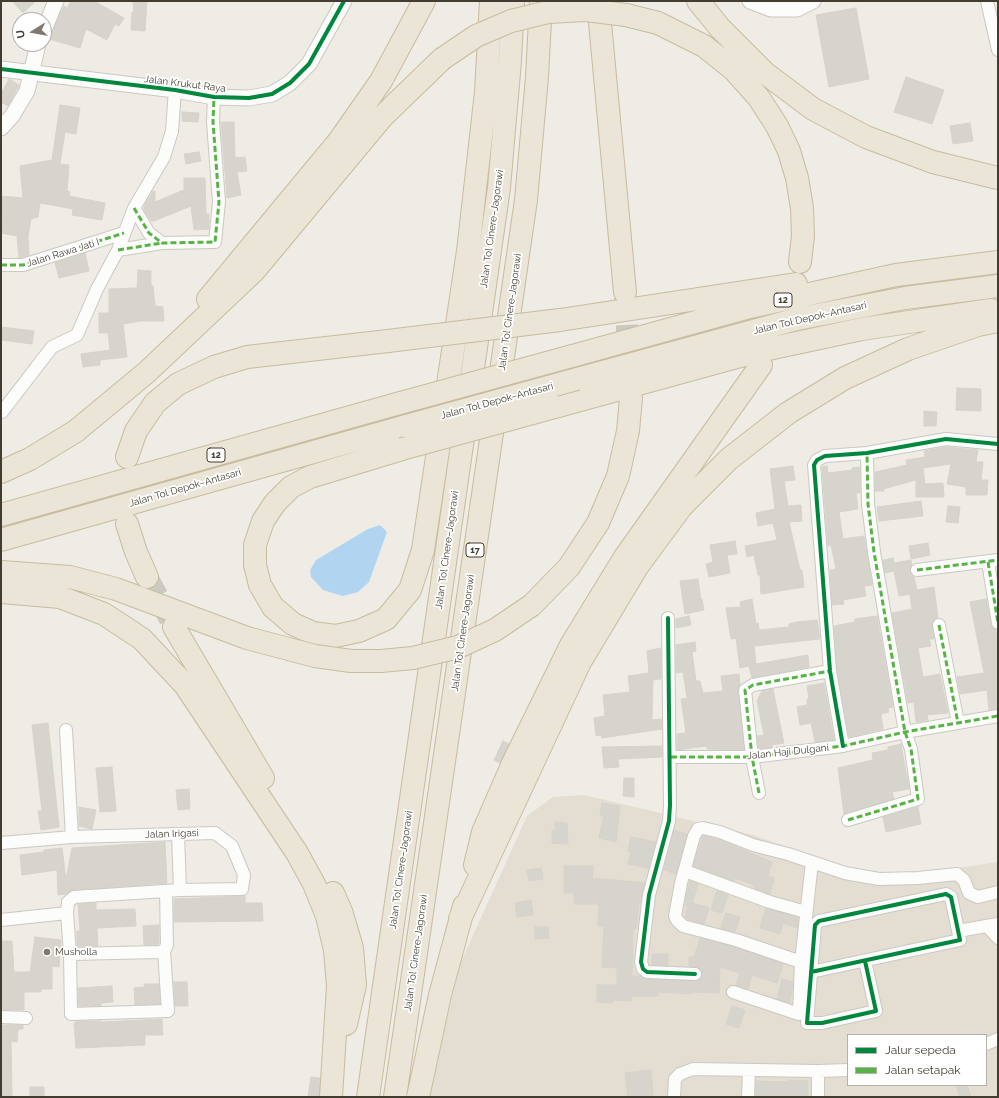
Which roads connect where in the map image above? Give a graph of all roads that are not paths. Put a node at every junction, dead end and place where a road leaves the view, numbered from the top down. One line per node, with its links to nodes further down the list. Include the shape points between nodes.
1 (56, 1): 12 (street)
2 (344, 1): 19 (street, Jalan Krukut Raya, via 309,64 290,83 272,94 249,98)
3 (424, 1): 35 (highway, via 381,81 339,141)
4 (492, 1): 32 (highway, bridge, via 486,92 468,251 423,550 410,590 386,619 359,632 335,636 313,633 293,624 274,607 260,585 255,565 255,545 263,521 275,503 291,487 310,476 402,449 555,407 759,351 862,329)
5 (513, 1): 94 (highway, Jalan Tol Cinere–Jagorawi, via 499,188)
6 (541, 1): 95 (highway, Jalan Tol Cinere-Jagorawi / 17, via 526,200)
7 (598, 1): 31 (highway)
8 (698, 1): 21 (highway, via 720,28 765,73 813,109 866,137 933,162)
9 (750, 1): 10 (street, via 771,9 797,9)
10 (813, 1)
11 (988, 1): 13 (street)
12 (51, 12)
13 (995, 19): 14 (street)
14 (998, 50)
15 (36, 52): 16 (street)
16 (32, 66): 17 (street, Jalan Krukut Raya); 18 (street, Jalan Krukut Raya); 20 (street, via 27,91 12,116)
17 (1, 68)
18 (175, 90): 19 (street, Jalan Krukut Raya); 22 (street, via 172,131 164,157)
19 (214, 98): 24 (street, via 213,122 219,202 215,242)
20 (1, 128)
21 (998, 178)
22 (134, 208): 23 (street); 24 (street, via 149,233)
23 (124, 233): 25 (street); 28 (street, Jalan Rawa Jati I, via 23,265)
24 (162, 243): 25 (street)
25 (118, 250): 37 (street, via 97,289 77,336 52,347)
26 (800, 262): 35 (highway, bridge, via 803,236 802,208 789,151 759,98 734,70 704,46 658,23 626,15 586,10 548,12 511,21 476,36 442,59 383,116 254,271)
27 (998, 262): 29 (highway, 12)
28 (1, 265)
29 (896, 275): 40 (highway, bridge, via 788,285 560,320 247,357 214,367 178,384 155,403 136,431); 42 (highway, 12, bridge, via 750,307)
30 (998, 286): 44 (highway, Jalan Tol Depok–Antasari / 12, bridge, via 905,298 797,319)
31 (625, 292)
32 (998, 310)
33 (998, 321): 74 (highway, via 978,325 908,349 845,378 788,413 729,460 682,506 637,567 580,662)
34 (761, 365): 74 (highway, via 625,557 570,645 514,761 484,832)
35 (148, 372): 41 (highway, via 76,431 30,459)
36 (631, 398): 47 (highway, bridge, via 628,431 618,476 598,523 569,567 532,605 495,630 458,647 414,658 381,661 351,661 315,656 247,638 116,589 70,577)
37 (2, 412)
38 (998, 444): 39 (street, via 946,439)
39 (867, 453): 54 (street, via 825,456 814,465); 58 (street, via 868,504 874,552)
40 (127, 457)
41 (1, 472)
42 (1, 515)
43 (128, 524): 48 (highway)
44 (1, 540)
45 (993, 561): 46 (street); 51 (street)
46 (917, 570)
47 (4, 572)
48 (147, 577)
49 (9, 592): 93 (highway, via 60,597 104,614 142,639 185,685 297,853 314,884 327,916 335,950 338,986)
50 (668, 618): 60 (street)
51 (998, 623)
52 (939, 625): 56 (street)
53 (174, 627): 93 (highway, via 266,782 322,870 341,910 352,948 355,986)
54 (830, 671): 59 (street); 61 (street, via 753,685 745,690)
55 (998, 716): 56 (street, Jalan Haji Dulgani)
56 (958, 723): 58 (street, Jalan Haji Dulgani)
57 (66, 730): 65 (street)
58 (905, 732): 59 (street, Jalan Haji Dulgani); 63 (street, via 911,750 918,799)
59 (843, 746): 61 (street, Jalan Haji Dulgani)
60 (671, 757): 61 (street, Jalan Haji Dulgani); 84 (street, via 669,821 649,896 641,962 647,972)
61 (752, 757): 62 (street)
62 (759, 793)
63 (848, 820)
64 (178, 834): 65 (street, Jalan Irigasi); 69 (street); 69 (street, Jalan Irigasi, via 215,833 232,846 244,875 242,889)
65 (72, 837): 66 (street, Jalan Irigasi)
66 (1, 843)
67 (812, 862): 68 (street, via 703,828 698,829 694,836); 71 (street, via 845,873 879,879 957,874 964,880 969,893 978,897); 72 (street)
68 (685, 872): 72 (street); 82 (street, via 675,916 683,926 736,940)
69 (180, 890): 70 (street)
70 (166, 891): 73 (street, via 74,897 68,902); 79 (street, via 167,945)
71 (998, 892)
72 (806, 912): 82 (street)
73 (67, 913): 75 (street); 80 (street)
74 (460, 919): 96 (highway, via 440,995)
75 (1, 920)
76 (992, 925): 77 (street); 78 (street)
77 (958, 931): 81 (street, via 960,940); 83 (street, via 951,897 946,894 819,921 815,925)
78 (998, 938)
79 (164, 951): 80 (street); 80 (street, via 168,1011 71,1014)
80 (70, 954)
81 (865, 961): 83 (street); 83 (street, via 876,1011 822,1023 807,1023)
82 (801, 962): 85 (street, via 799,1014)
83 (811, 972)
84 (696, 974)
85 (733, 992)
86 (1, 1017): 87 (street)
87 (26, 1018)
88 (998, 1039): 89 (street)
89 (987, 1044)
90 (749, 1070): 92 (street); 97 (street, via 686,1071 675,1079); 98 (street)
91 (847, 1070): 92 (street)
92 (818, 1071): 99 (street)
93 (332, 1088)
94 (368, 1097)
95 (395, 1097)
96 (418, 1097)
97 (674, 1097)
98 (748, 1097)
99 (818, 1097)

